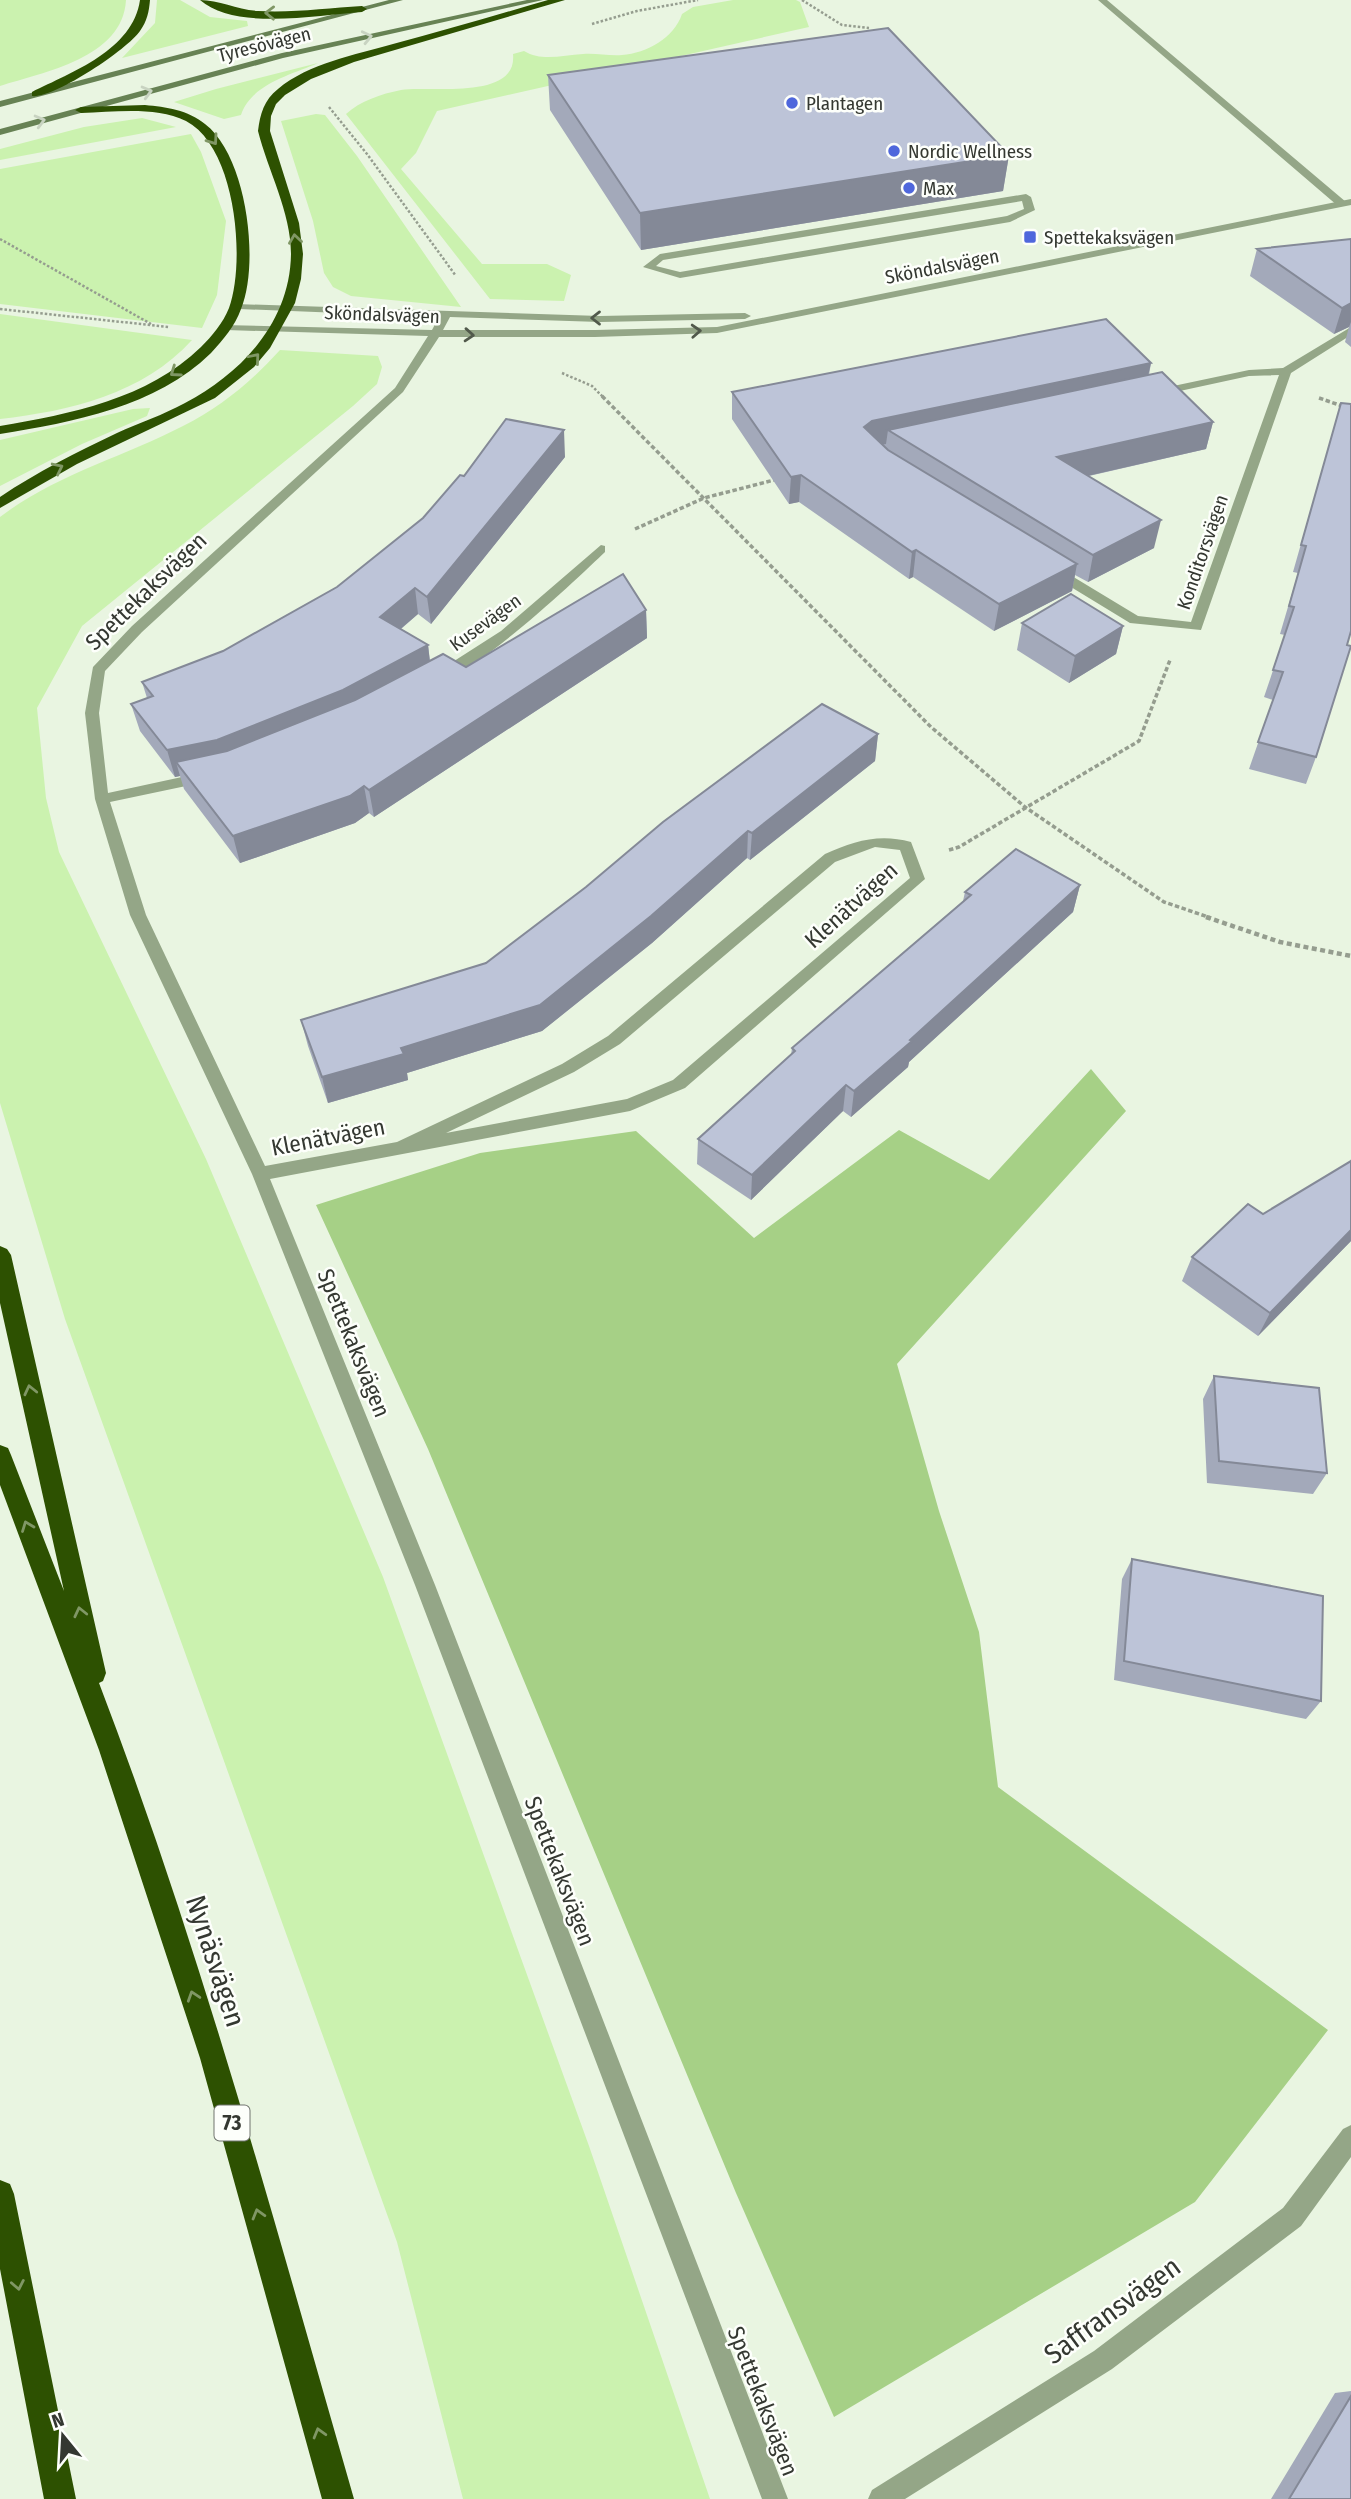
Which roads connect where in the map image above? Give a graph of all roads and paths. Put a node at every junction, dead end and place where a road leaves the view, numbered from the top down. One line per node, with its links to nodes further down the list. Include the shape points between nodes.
1 (145, 0): 10 (highway, via 139,23 118,48)
2 (205, 0): 8 (highway, one-way to 2, via 263,13 213,6)
3 (399, 0): 8 (main road, Tyresövägen)
4 (539, 0): 13 (main road, Tyresövägen, one-way to 4, via 282,56)
5 (560, 0): 19 (highway, one-way to 5, via 296,243 264,131 268,104 296,82 350,60)
6 (802, 0): 9 (path, via 842,26)
7 (1101, 0): 16 (street)
8 (362, 9): 10 (main road, Tyresövägen)
9 (869, 29)
10 (36, 94): 11 (main road, Tyresövägen)
11 (0, 104)
12 (328, 106): 23 (path)
13 (81, 110): 14 (main road, Tyresövägen, one-way to 13); 18 (highway, one-way to 18, via 160,111 204,127 233,181 241,217)
14 (0, 132)
15 (1026, 197): 15 (street, via 1030,210 1010,219 680,275 648,267 660,257)
16 (1347, 203): 22 (street, Sköndalsvägen)
17 (0, 239): 24 (path)
18 (239, 306): 19 (street, Sköndalsvägen); 27 (highway)
19 (288, 306): 21 (street, Sköndalsvägen); 25 (highway)
20 (0, 309): 24 (path)
21 (446, 314): 23 (street, Sköndalsvägen); 28 (street, Spettekaksvägen)
22 (786, 315): 23 (street, Sköndalsvägen, one-way to 23); 28 (street, Sköndalsvägen, one-way to 22, via 612,335 717,330)
23 (485, 316)
24 (155, 326): 27 (path)
25 (278, 329): 27 (street, Sköndalsvägen); 28 (street, Sköndalsvägen); 34 (highway, one-way to 25, via 36,478 220,389 248,366)
26 (1351, 330): 30 (street, Konditorsvägen)
27 (222, 331): 31 (highway, one-way to 31, via 161,383 63,418)
28 (436, 333): 39 (street, Spettekaksvägen, via 399,390 98,670 92,713)
29 (558, 371): 33 (path, via 592,386)
30 (1286, 371): 36 (street, Konditorsvägen, via 1196,627); 36 (street, Konditorsvägen, via 1249,373 870,454 891,472 1135,620)
31 (0, 430)
32 (779, 479): 33 (path)
33 (704, 498): 35 (path, via 638,527); 40 (path, via 931,727)
34 (0, 503)
35 (601, 550): 37 (street, Kusevägen, via 557,592 466,662)
36 (1174, 625): 40 (path, via 1170,663 1139,741)
37 (432, 680)
38 (215, 775): 39 (street)
39 (102, 799): 44 (street, Spettekaksvägen, via 138,915)
40 (1025, 807): 41 (path, via 959,847); 42 (path, via 1164,902 1280,942)
41 (912, 860): 43 (street, Klenätvägen, via 906,846 880,840 831,858 614,1040 568,1068); 43 (street, Klenätvägen, via 918,879 679,1084 630,1105)
42 (1351, 957)
43 (404, 1145): 44 (street, Klenätvägen)
44 (260, 1174): 52 (street, Spettekaksvägen, via 425,1586)
45 (0, 1255): 47 (highway, one-way to 45)
46 (0, 1455): 47 (highway, Nynäsvägen / 73, one-way to 46)
47 (112, 1751): 51 (highway, Nynäsvägen / 73, one-way to 47, via 214,2059)
48 (1351, 2137): 53 (street, Saffransvägen, via 1292,2217 1103,2360)
49 (0, 2194): 50 (highway, one-way to 50)
50 (60, 2499)
51 (338, 2499)
52 (775, 2499)
53 (881, 2499)

